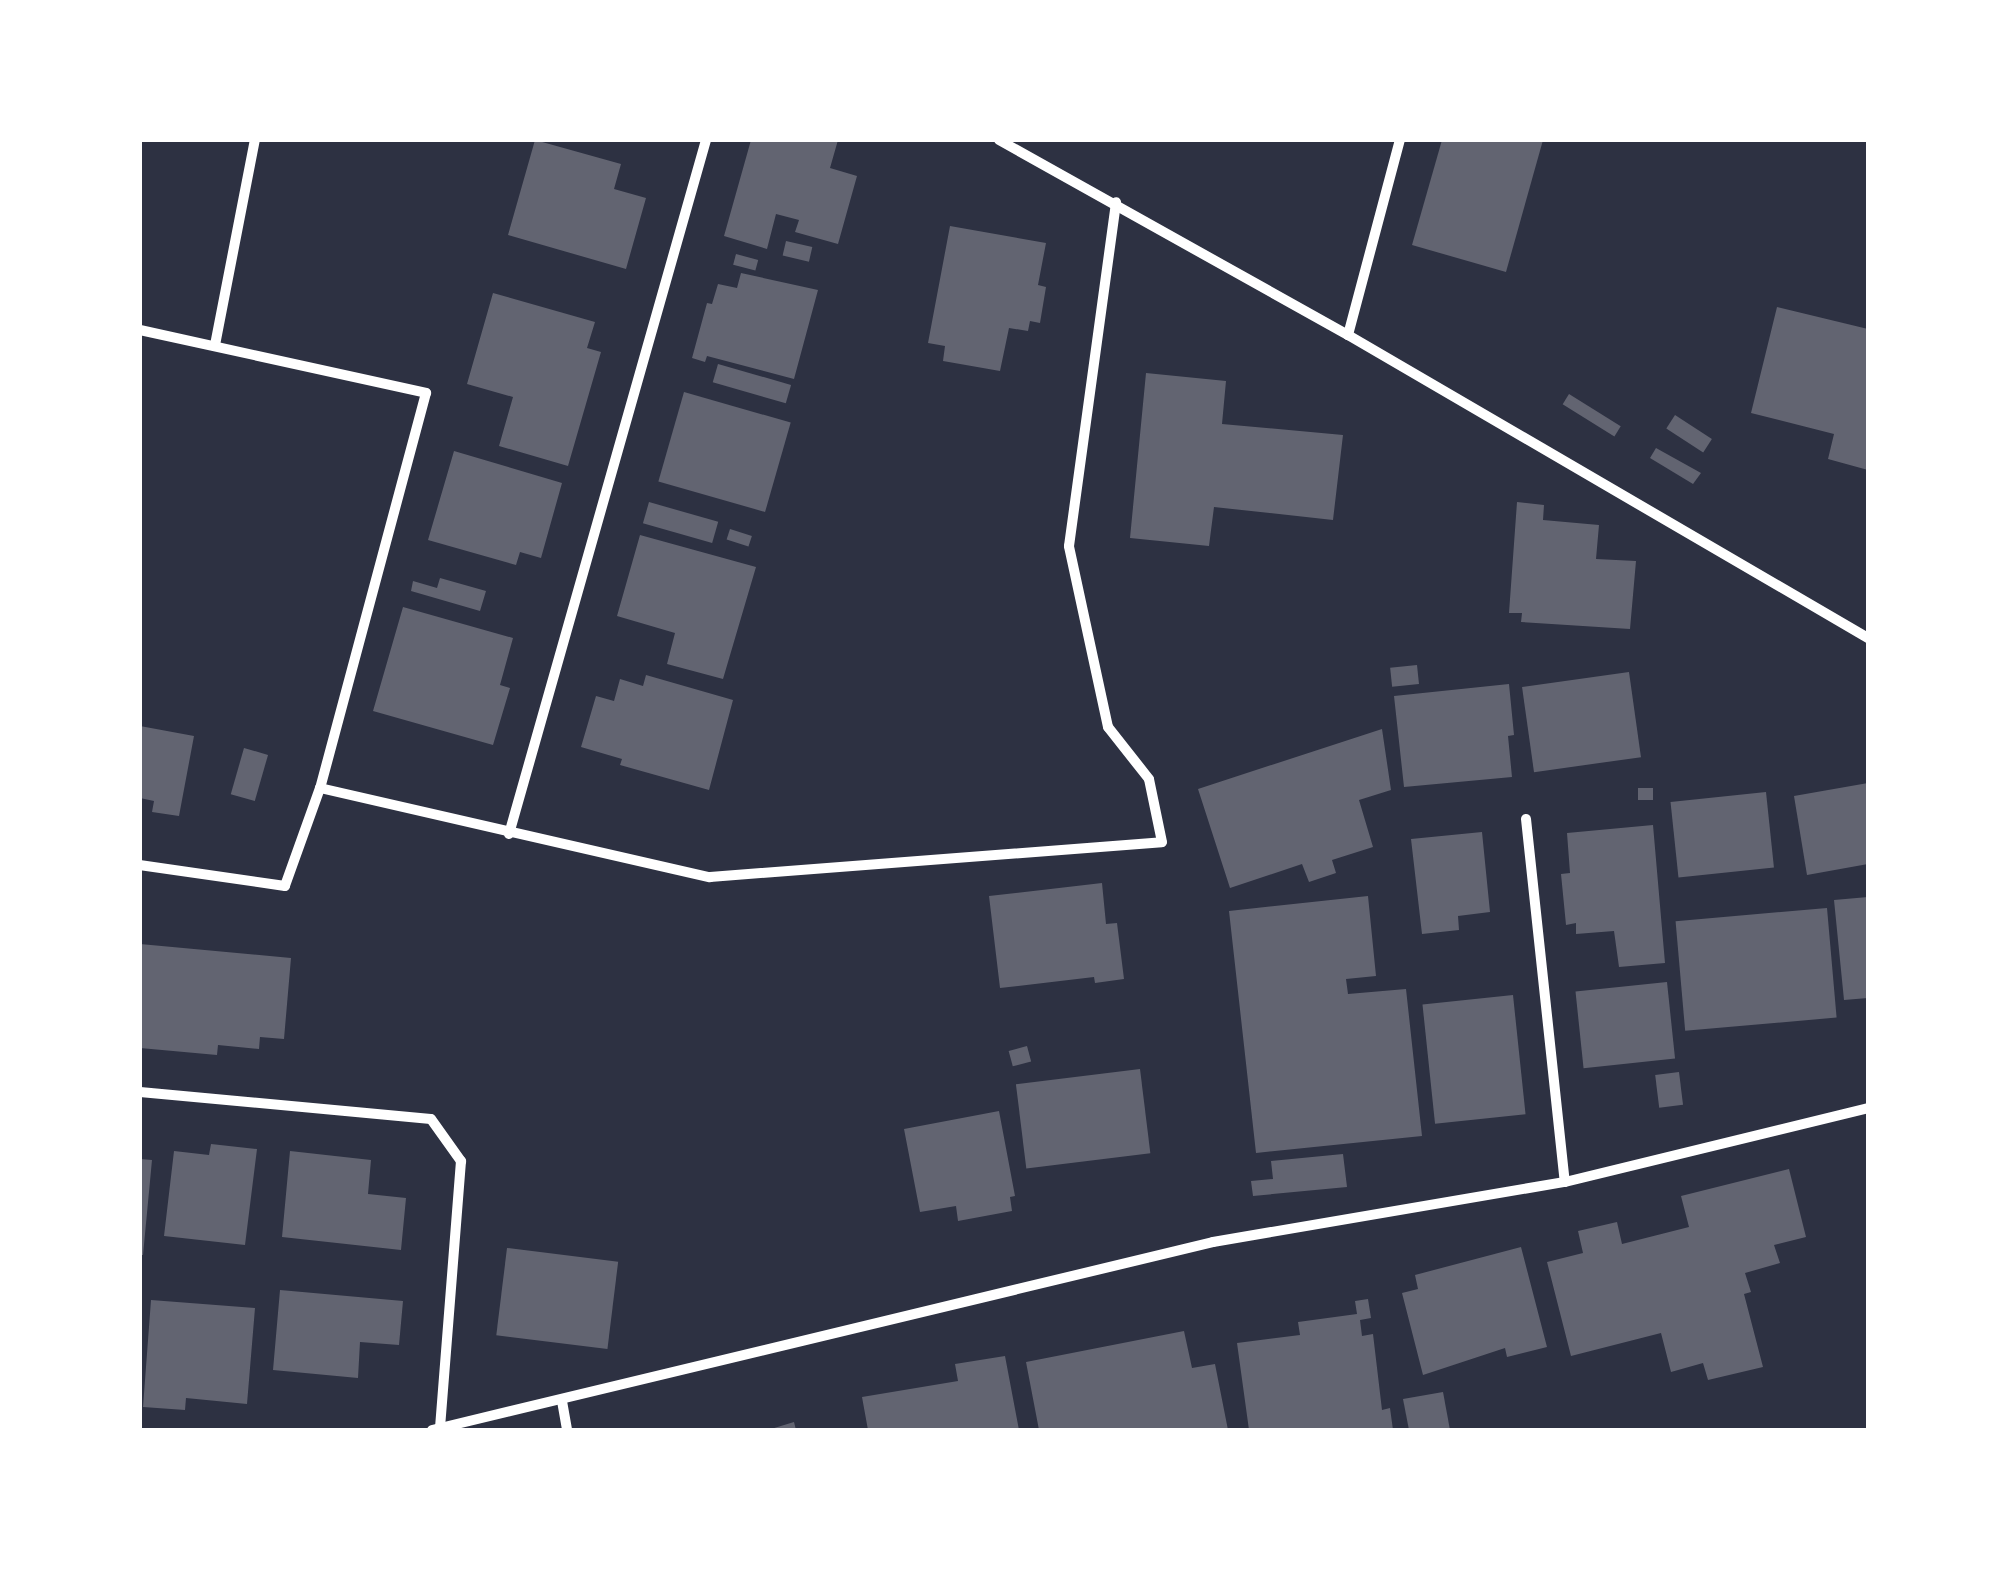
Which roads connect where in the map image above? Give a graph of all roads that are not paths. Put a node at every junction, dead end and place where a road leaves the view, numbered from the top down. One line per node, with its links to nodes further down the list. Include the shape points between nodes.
1 (255, 140): 8 (street)
2 (706, 140): 12 (street)
3 (999, 140): 5 (street)
4 (1400, 140): 7 (street)
5 (1116, 202): 7 (street); 12 (street, via 1069,546 1108,727 1148,779 1162,842 710,877)
6 (140, 330): 8 (street)
7 (1348, 335): 9 (street)
8 (215, 345): 10 (street, via 426,393)
9 (1868, 638)
10 (320, 788): 12 (street); 13 (street, via 286,886)
11 (1526, 818): 16 (street)
12 (509, 834)
13 (140, 865)
14 (140, 1092): 18 (street, via 431,1119 461,1161)
15 (1868, 1108): 16 (street)
16 (1565, 1182): 17 (street, via 1213,1242)
17 (562, 1401): 18 (street); 19 (street)
18 (436, 1429)
19 (567, 1430)

